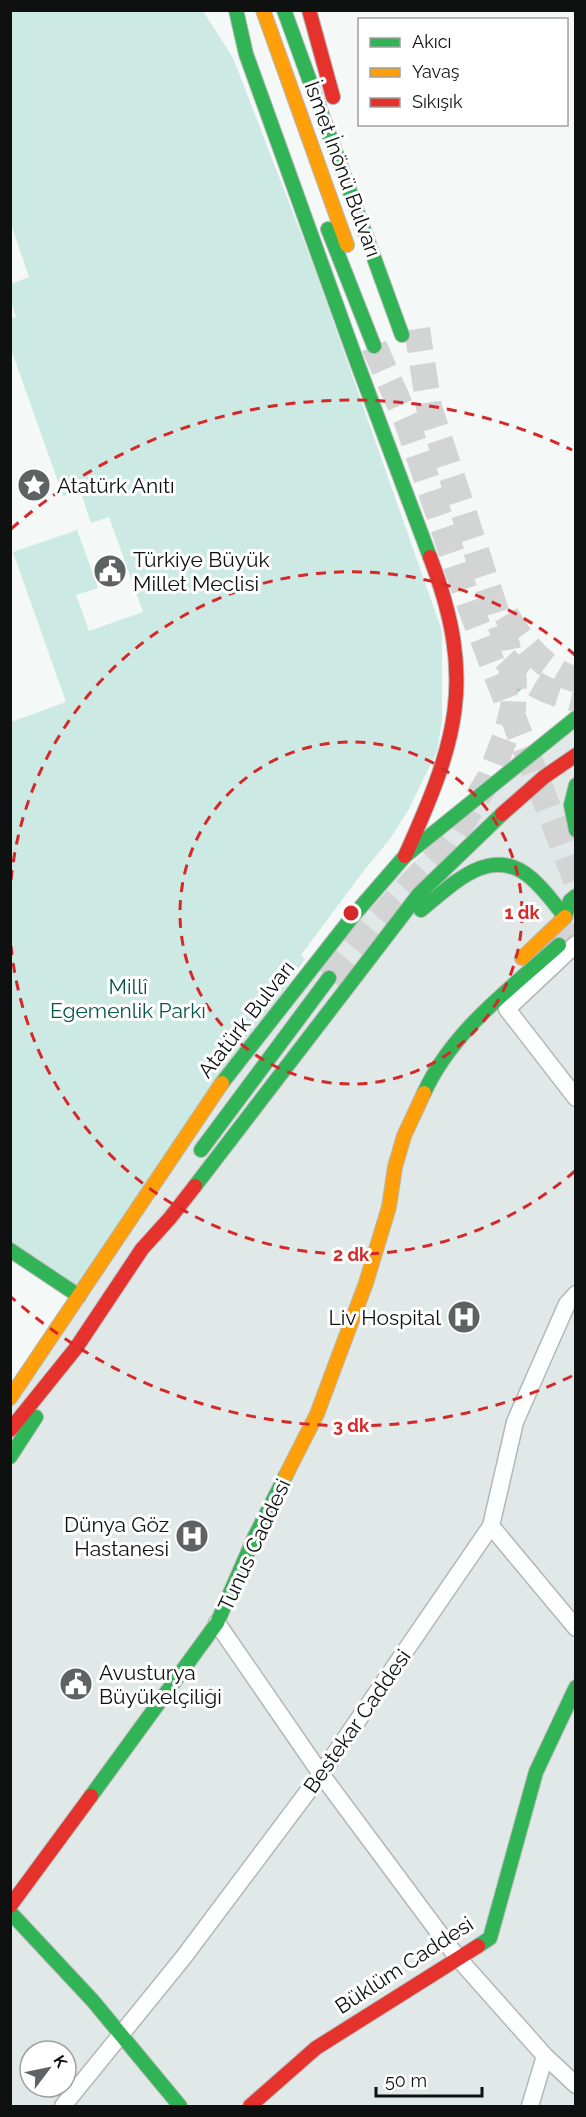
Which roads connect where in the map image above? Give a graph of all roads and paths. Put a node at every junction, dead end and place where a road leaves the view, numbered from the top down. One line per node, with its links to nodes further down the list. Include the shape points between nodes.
1 (263, 10): 7 (main road, İsmet İnönü Bulvarı, via 378,344)
2 (284, 10): 8 (main road, İsmet İnönü Bulvarı)
3 (309, 10): 6 (main road)
4 (236, 11): 5 (main road); 13 (main road, via 246,54 444,593 452,628 457,667 455,718 434,792)
5 (263, 59)
6 (336, 105)
7 (305, 170)
8 (402, 335)
9 (576, 718): 13 (main road, Atatürk Bulvarı)
10 (576, 755): 17 (main road, via 556,767 438,873)
11 (576, 785): 12 (main road, via 571,805)
12 (576, 830)
13 (405, 856): 19 (main road, Atatürk Bulvarı)
14 (576, 896): 15 (main road, Tunus Caddesi)
15 (565, 916): 16 (main road); 17 (main road, via 520,870 493,864 476,869); 25 (main road, Tunus Caddesi, via 458,1020 420,1076 404,1118)
16 (575, 929)
17 (385, 938): 22 (main road)
18 (567, 944): 24 (street, Tunus Caddesi, via 507,1009); 25 (main road, Tunus Caddesi, via 467,1028 430,1080)
19 (329, 947): 20 (main road); 31 (main road, Atatürk Bulvarı, via 224,1080)
20 (343, 947)
21 (355, 956): 22 (main road)
22 (361, 970): 28 (main road)
23 (329, 978): 26 (main road)
24 (576, 1098)
25 (404, 1136): 39 (main road, Tunus Caddesi, via 389,1207 366,1283 317,1414 255,1536)
26 (195, 1158)
27 (156, 1213): 28 (main road)
28 (142, 1249): 33 (main road)
29 (10, 1250): 31 (main road)
30 (576, 1294): 38 (street, Bestekar Caddesi, via 567,1304 515,1422)
31 (79, 1296): 32 (main road, Atatürk Bulvarı)
32 (26, 1373): 34 (main road); 35 (main road, Atatürk Bulvarı)
33 (57, 1374): 36 (main road); 37 (main road)
34 (10, 1385)
35 (10, 1398)
36 (10, 1430)
37 (10, 1457)
38 (492, 1526): 40 (street); 42 (street, Bestekar Caddesi)
39 (217, 1623): 42 (street); 43 (main road, Tunus Caddesi)
40 (576, 1628)
41 (576, 1687): 45 (main road, Büklüm Caddesi, via 536,1772 490,1938)
42 (321, 1774): 45 (street); 46 (street, Bestekar Caddesi)
43 (10, 1906)
44 (10, 1912): 46 (main road)
45 (457, 1957): 47 (street); 51 (main road, Büklüm Caddesi, via 316,2048)
46 (122, 2035): 49 (street, Bestekar Caddesi); 50 (main road)
47 (545, 2056): 48 (street); 52 (street)
48 (576, 2085)
49 (63, 2106)
50 (180, 2106)
51 (250, 2106)
52 (530, 2106)

